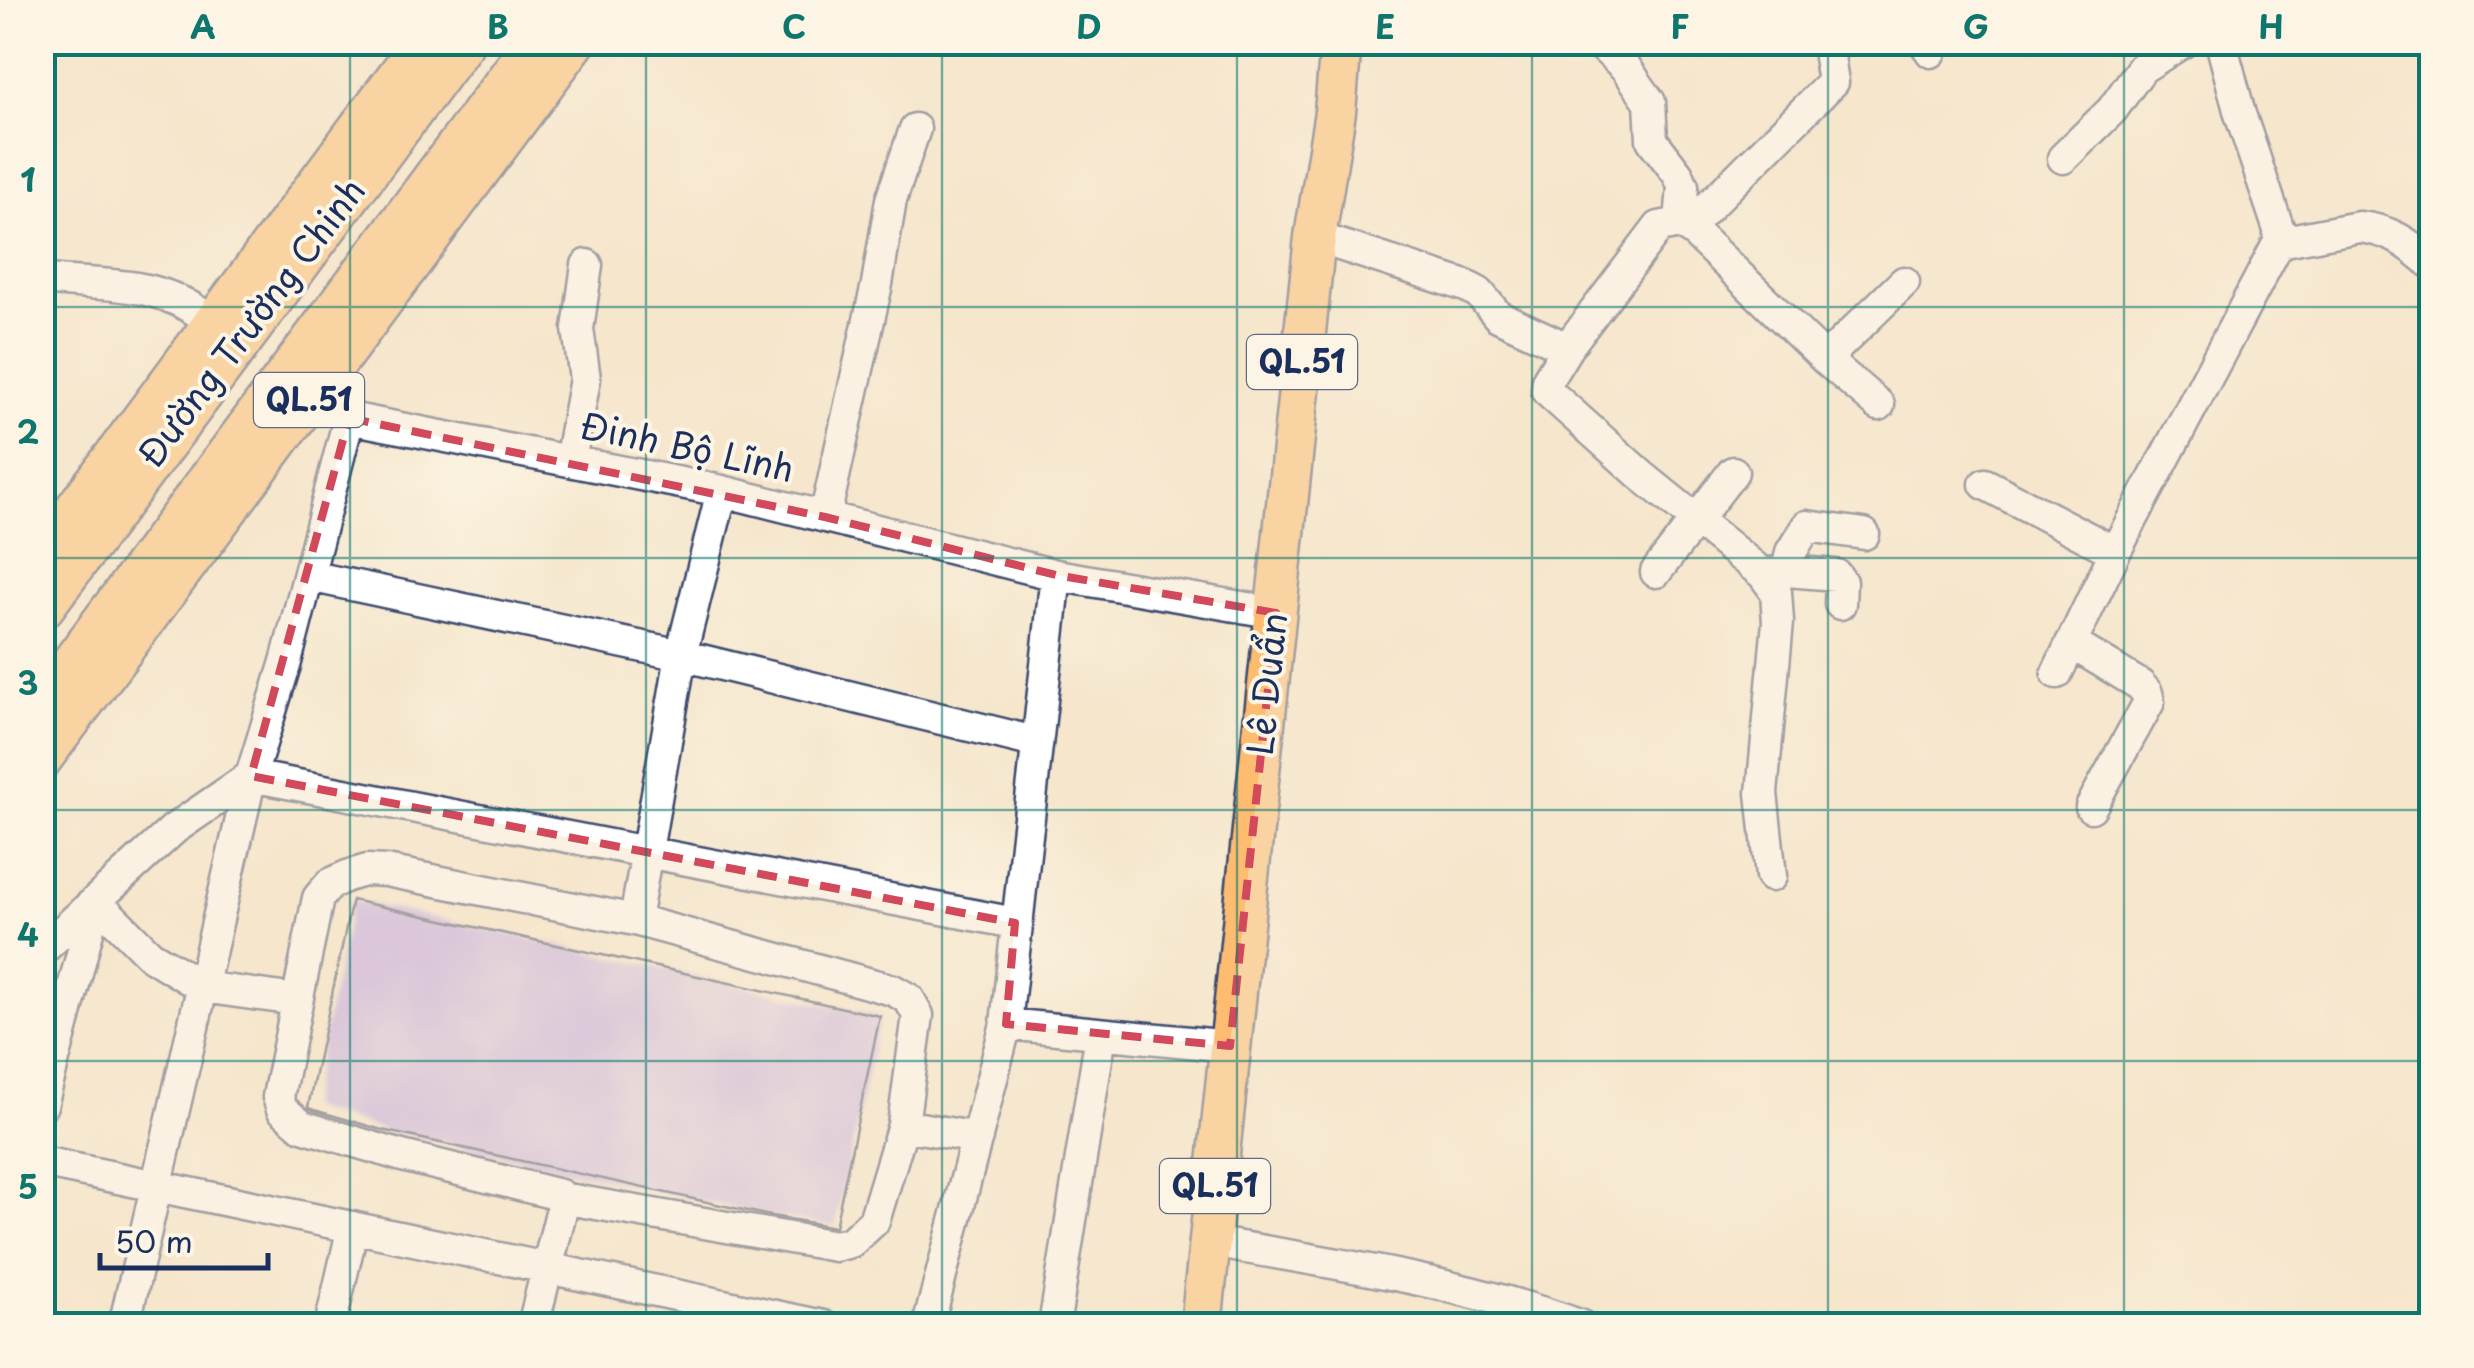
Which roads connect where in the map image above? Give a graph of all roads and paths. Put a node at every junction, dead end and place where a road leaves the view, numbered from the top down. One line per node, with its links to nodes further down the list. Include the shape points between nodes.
1 (424, 42): 20 (main road, Đường Trường Chinh / QL.51)
2 (461, 42): 20 (highway, Đường Trường Chinh / QL.51)
3 (538, 42): 22 (highway, Đường Trường Chinh / QL.51)
4 (576, 42): 22 (main road, Đường Trường Chinh / QL.51)
5 (1342, 42): 13 (main road, Lê Duẩn / QL.51)
6 (1598, 42): 12 (street, via 1650,102 1652,140 1683,186)
7 (1835, 42): 12 (street, via 1829,57 1833,82)
8 (2183, 42): 11 (street, via 2142,68 2112,110)
9 (2221, 42): 14 (street)
10 (914, 129): 29 (street, via 891,200)
11 (2063, 158)
12 (1683, 226): 19 (street, via 1659,227); 21 (street)
13 (1315, 237): 19 (street, via 1466,286 1498,316); 40 (main road, Lê Duẩn / QL.51)
14 (2279, 242): 15 (street, via 2359,227 2383,230); 32 (street)
15 (2427, 255)
16 (587, 265): 25 (street, via 578,329 585,379)
17 (42, 280): 20 (street, via 143,287 184,302 204,316)
18 (1904, 282): 21 (street)
19 (1567, 348): 30 (street, via 1547,391)
20 (213, 350): 22 (highway); 33 (main road, Đường Trường Chinh / QL.51); 38 (highway, Đường Trường Chinh / QL.51)
21 (1824, 359): 23 (street)
22 (288, 403): 24 (street, Đinh Bộ Lĩnh, via 328,406); 44 (highway, Đường Trường Chinh / QL.51); 46 (main road, Đường Trường Chinh / QL.51)
23 (1879, 406)
24 (350, 418): 25 (street, Đinh Bộ Lĩnh); 36 (street)
25 (570, 461): 28 (street, Đinh Bộ Lĩnh)
26 (1733, 472): 30 (street)
27 (1985, 484): 32 (street)
28 (722, 491): 29 (street, Đinh Bộ Lĩnh); 42 (street)
29 (825, 517): 37 (street, Đinh Bộ Lĩnh)
30 (1694, 521): 34 (street); 35 (street)
31 (1864, 534): 35 (street, via 1807,526)
32 (2115, 552): 41 (street)
33 (42, 554)
34 (1656, 572)
35 (1775, 573): 39 (street, via 1836,575); 50 (street, via 1778,622 1762,793)
36 (309, 576): 42 (street); 47 (street)
37 (1056, 576): 40 (street, Đinh Bộ Lĩnh); 45 (street)
38 (42, 604)
39 (1840, 604)
40 (1276, 614): 59 (main road, Lê Duẩn / QL.51)
41 (2071, 642): 43 (street); 48 (street, via 2140,686 2149,702)
42 (681, 656): 45 (street); 49 (street)
43 (2057, 673)
44 (42, 707)
45 (1035, 742): 53 (street)
46 (42, 758)
47 (250, 776): 49 (street); 51 (street, via 174,829); 55 (street)
48 (2092, 807)
49 (644, 852): 52 (street); 53 (street)
50 (1771, 876)
51 (96, 901): 54 (street); 55 (street, via 150,955); 60 (street)
52 (635, 920): 56 (street, via 367,870 330,884 318,898); 61 (street, via 909,999 918,1015)
53 (1015, 923): 57 (street)
54 (42, 950)
55 (202, 986): 56 (street); 64 (street)
56 (296, 1000): 65 (street, via 278,1097 291,1119)
57 (1006, 1024): 58 (street); 62 (street)
58 (1101, 1034): 59 (street); 75 (street)
59 (1230, 1046): 67 (main road, Lê Duẩn / QL.51)
60 (42, 1105)
61 (903, 1125): 62 (street); 65 (street, via 874,1221 851,1242 835,1246)
62 (977, 1138): 74 (street)
63 (42, 1162): 64 (street)
64 (156, 1186): 66 (street); 70 (street)
65 (562, 1198): 68 (street)
66 (353, 1226): 68 (street); 71 (street)
67 (1210, 1242): 76 (main road, Lê Duẩn / QL.51); 77 (street, via 1386,1272)
68 (546, 1266): 69 (street); 72 (street)
69 (733, 1316): 73 (street)
70 (124, 1326)
71 (330, 1326)
72 (533, 1326)
73 (822, 1326)
74 (928, 1326)
75 (1054, 1326)
76 (1201, 1326)
77 (1582, 1326)

